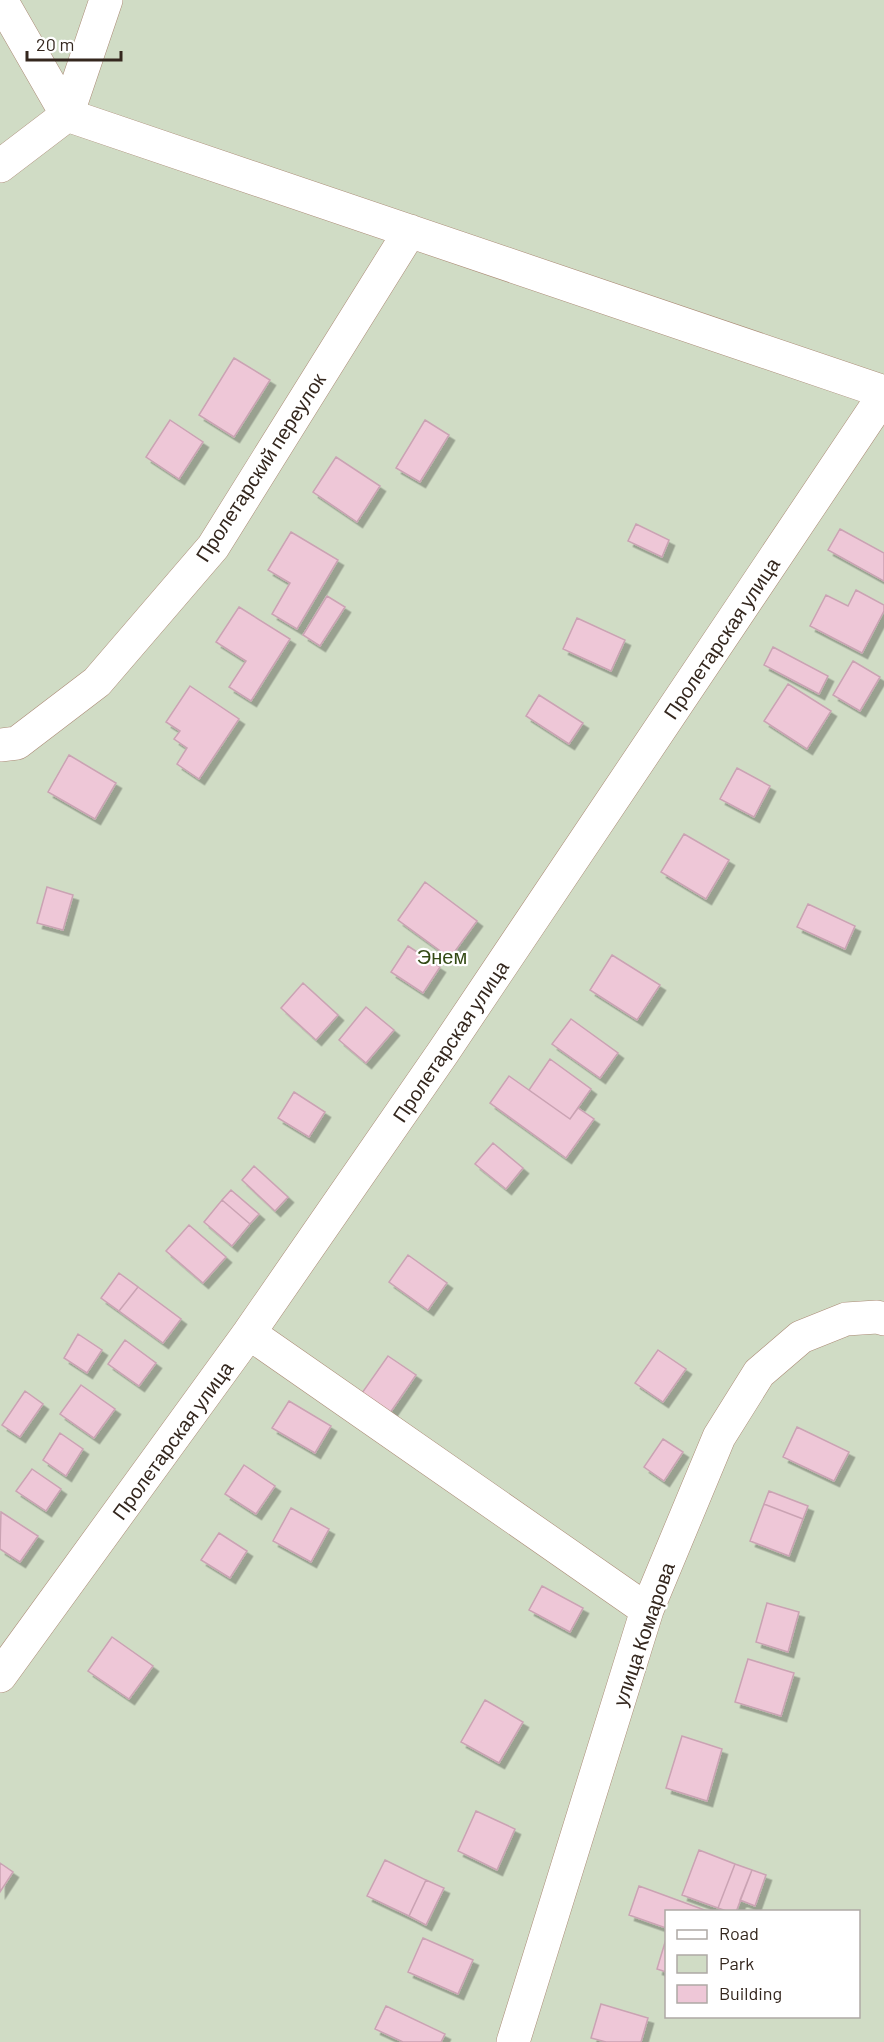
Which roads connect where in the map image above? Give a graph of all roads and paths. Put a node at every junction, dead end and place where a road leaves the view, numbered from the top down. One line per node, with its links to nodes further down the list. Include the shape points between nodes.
1 (1, 0): 3 (street)
2 (106, 0): 3 (street)
3 (67, 115): 4 (street); 5 (street)
4 (0, 165)
5 (410, 231): 6 (street); 7 (street, Пролетарский переулок, via 213,547 98,682 17,742)
6 (884, 393): 9 (street, Пролетарская улица, via 444,1051)
7 (0, 745)
8 (884, 1319): 10 (street, улица Комарова, via 846,1319 801,1337 759,1373 719,1437)
9 (249, 1333): 10 (street); 11 (street, Пролетарская улица)
10 (647, 1610): 12 (street, улица Комарова)
11 (0, 1676)
12 (513, 2042)

